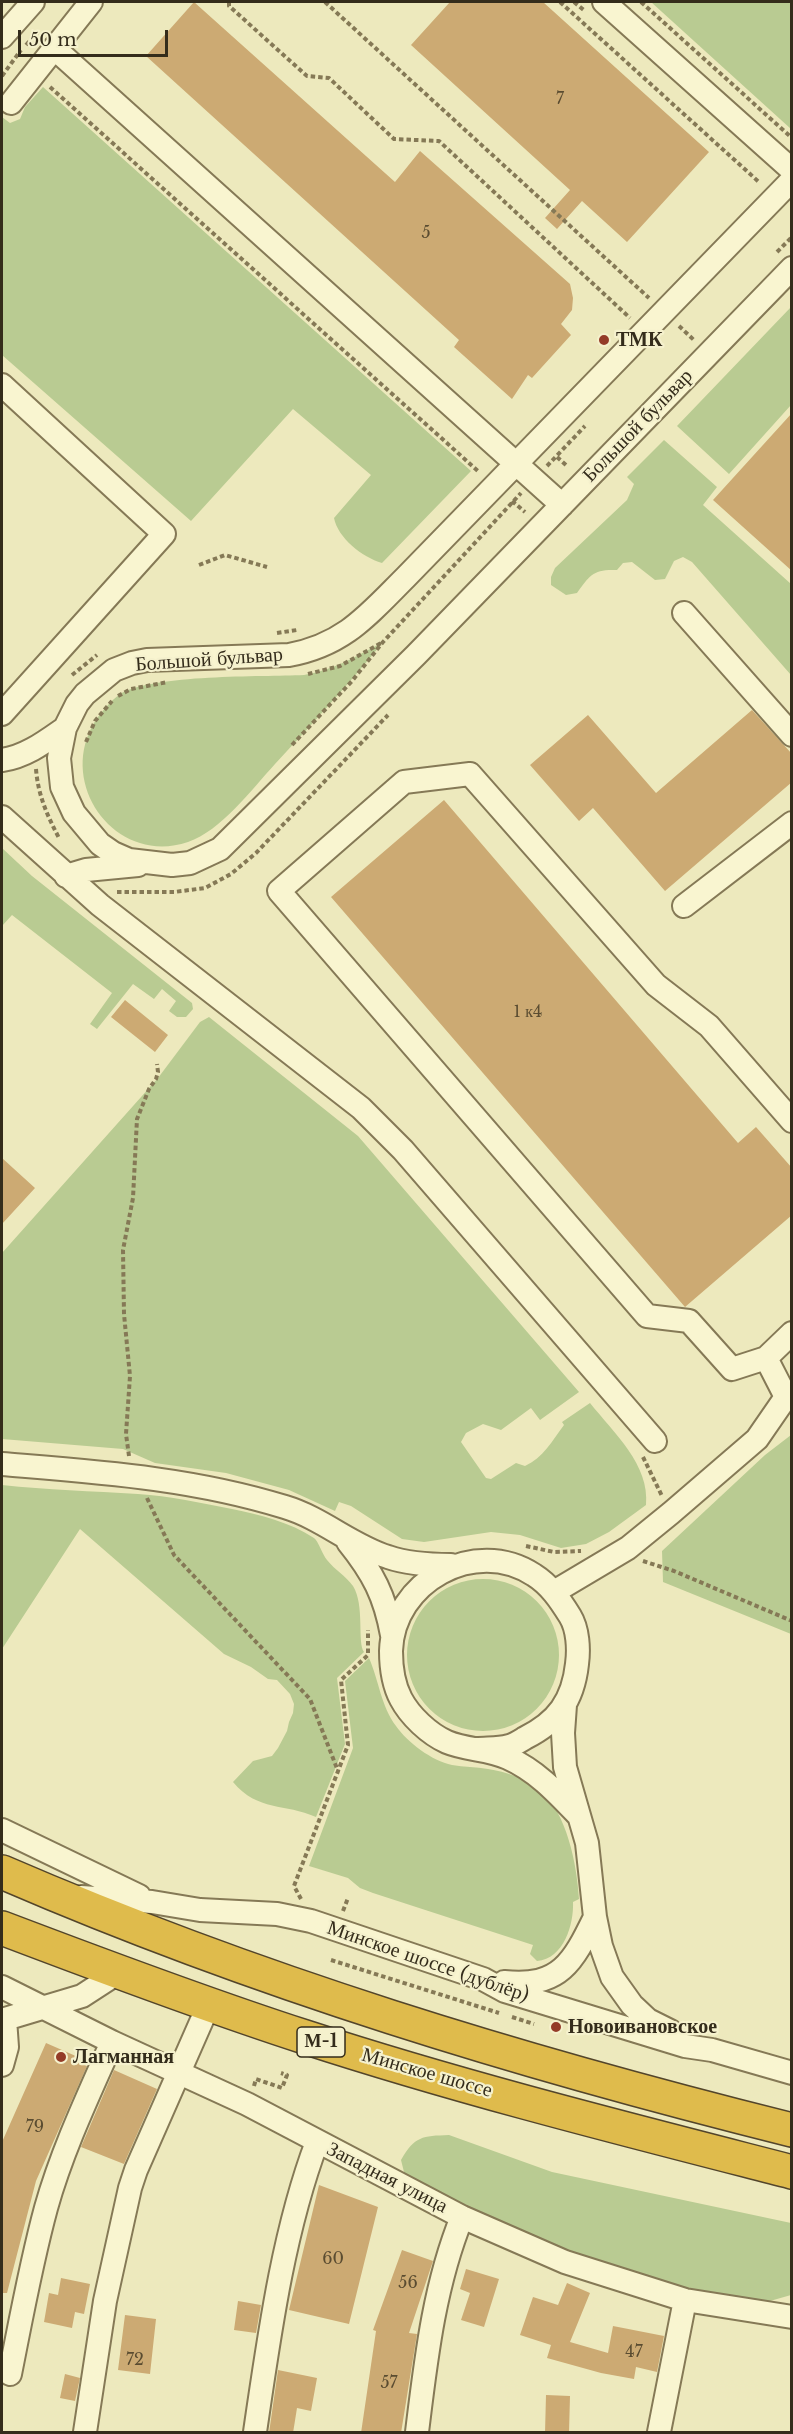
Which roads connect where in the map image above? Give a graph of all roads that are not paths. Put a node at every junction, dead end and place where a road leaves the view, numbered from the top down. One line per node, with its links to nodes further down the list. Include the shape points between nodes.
1 (33, 2): 4 (street)
2 (92, 2): 5 (street)
3 (604, 2): 7 (street)
4 (2, 37)
5 (54, 48): 6 (street); 11 (street)
6 (11, 103)
7 (792, 170)
8 (792, 180): 11 (street, Большой бульвар)
9 (792, 268): 12 (street, Большой бульвар)
10 (2, 385): 14 (street, via 164,534)
11 (516, 463): 12 (street); 15 (street, Большой бульвар, via 347,633 309,651 289,655 132,663 114,670 85,694)
12 (561, 505): 20 (street, Большой бульвар, via 416,656 220,849 190,863)
13 (684, 613): 16 (street)
14 (2, 714)
15 (65, 728): 17 (street, via 38,746); 20 (street, Большой бульвар, via 59,774 74,813 113,853)
16 (792, 735)
17 (2, 760)
18 (2, 818): 21 (street)
19 (792, 823): 22 (street)
20 (147, 864): 21 (street, via 86,870)
21 (66, 876): 26 (street, via 361,1108 403,1149)
22 (684, 906)
23 (792, 1121): 25 (street, via 709,1026 656,985 470,774 404,782 279,891 647,1316 689,1321 732,1369)
24 (792, 1333): 25 (street)
25 (766, 1358): 30 (street, via 786,1397 757,1439 628,1548)
26 (648, 1447)
27 (2, 1464): 28 (street, via 140,1475 248,1496 279,1505)
28 (342, 1534): 29 (street, via 386,1557 426,1565); 31 (street, via 372,1573 387,1610)
29 (456, 1565): 30 (street, via 482,1561 509,1564 533,1574); 31 (street, via 433,1576 414,1592 400,1613)
30 (554, 1592): 32 (street, via 572,1618 579,1650 575,1682)
31 (392, 1637): 33 (street, via 391,1668 401,1699 413,1716 446,1742)
32 (565, 1705): 33 (street, via 545,1728 509,1746); 34 (street, via 565,1767)
33 (477, 1749): 34 (street, via 507,1757 529,1769)
34 (578, 1815): 39 (street, via 587,1843)
35 (2, 1830): 38 (street)
36 (2, 1872): 37 (highway, М-1)
37 (56, 1896): 38 (street, Минское шоссе (дублёр)); 52 (highway, Минское шоссе / М-1, via 251,1969 468,2042)
38 (152, 1902): 42 (street, Минское шоссе (дублёр), via 200,1910 277,1914 310,1921)
39 (595, 1917): 42 (street, via 569,1964 550,1977 526,1984); 48 (street, via 612,1977 632,2005 648,2020)
40 (2, 1928): 41 (highway, Минское шоссе / М-1)
41 (119, 1972): 44 (highway, Минское шоссе / М-1); 45 (street, via 82,1996)
42 (483, 1979): 48 (street, Минское шоссе (дублёр), via 517,1994 685,2046)
43 (2, 1987): 45 (street, Западная улица)
44 (209, 2004): 50 (street); 54 (highway, Минское шоссе / М-1, via 306,2038 475,2087)
45 (43, 2008): 46 (street); 47 (street, Западная улица)
46 (3, 2020): 49 (street, via 7,2047)
47 (112, 2042): 50 (street, Западная улица); 58 (street, via 80,2114 47,2206)
48 (712, 2050): 51 (street, Минское шоссе (дублёр))
49 (2, 2065)
50 (178, 2073): 53 (street, Западная улица); 59 (street, via 130,2188 105,2301)
51 (792, 2073)
52 (792, 2130)
53 (317, 2142): 55 (street, Западная улица); 60 (street, via 272,2318)
54 (792, 2172)
55 (462, 2217): 56 (street, Западная улица, via 565,2262); 61 (street, via 448,2252 432,2316)
56 (685, 2300): 57 (street, Западная улица); 62 (street)
57 (792, 2317)
58 (10, 2374)
59 (85, 2433)
60 (255, 2433)
61 (417, 2433)
62 (659, 2433)

